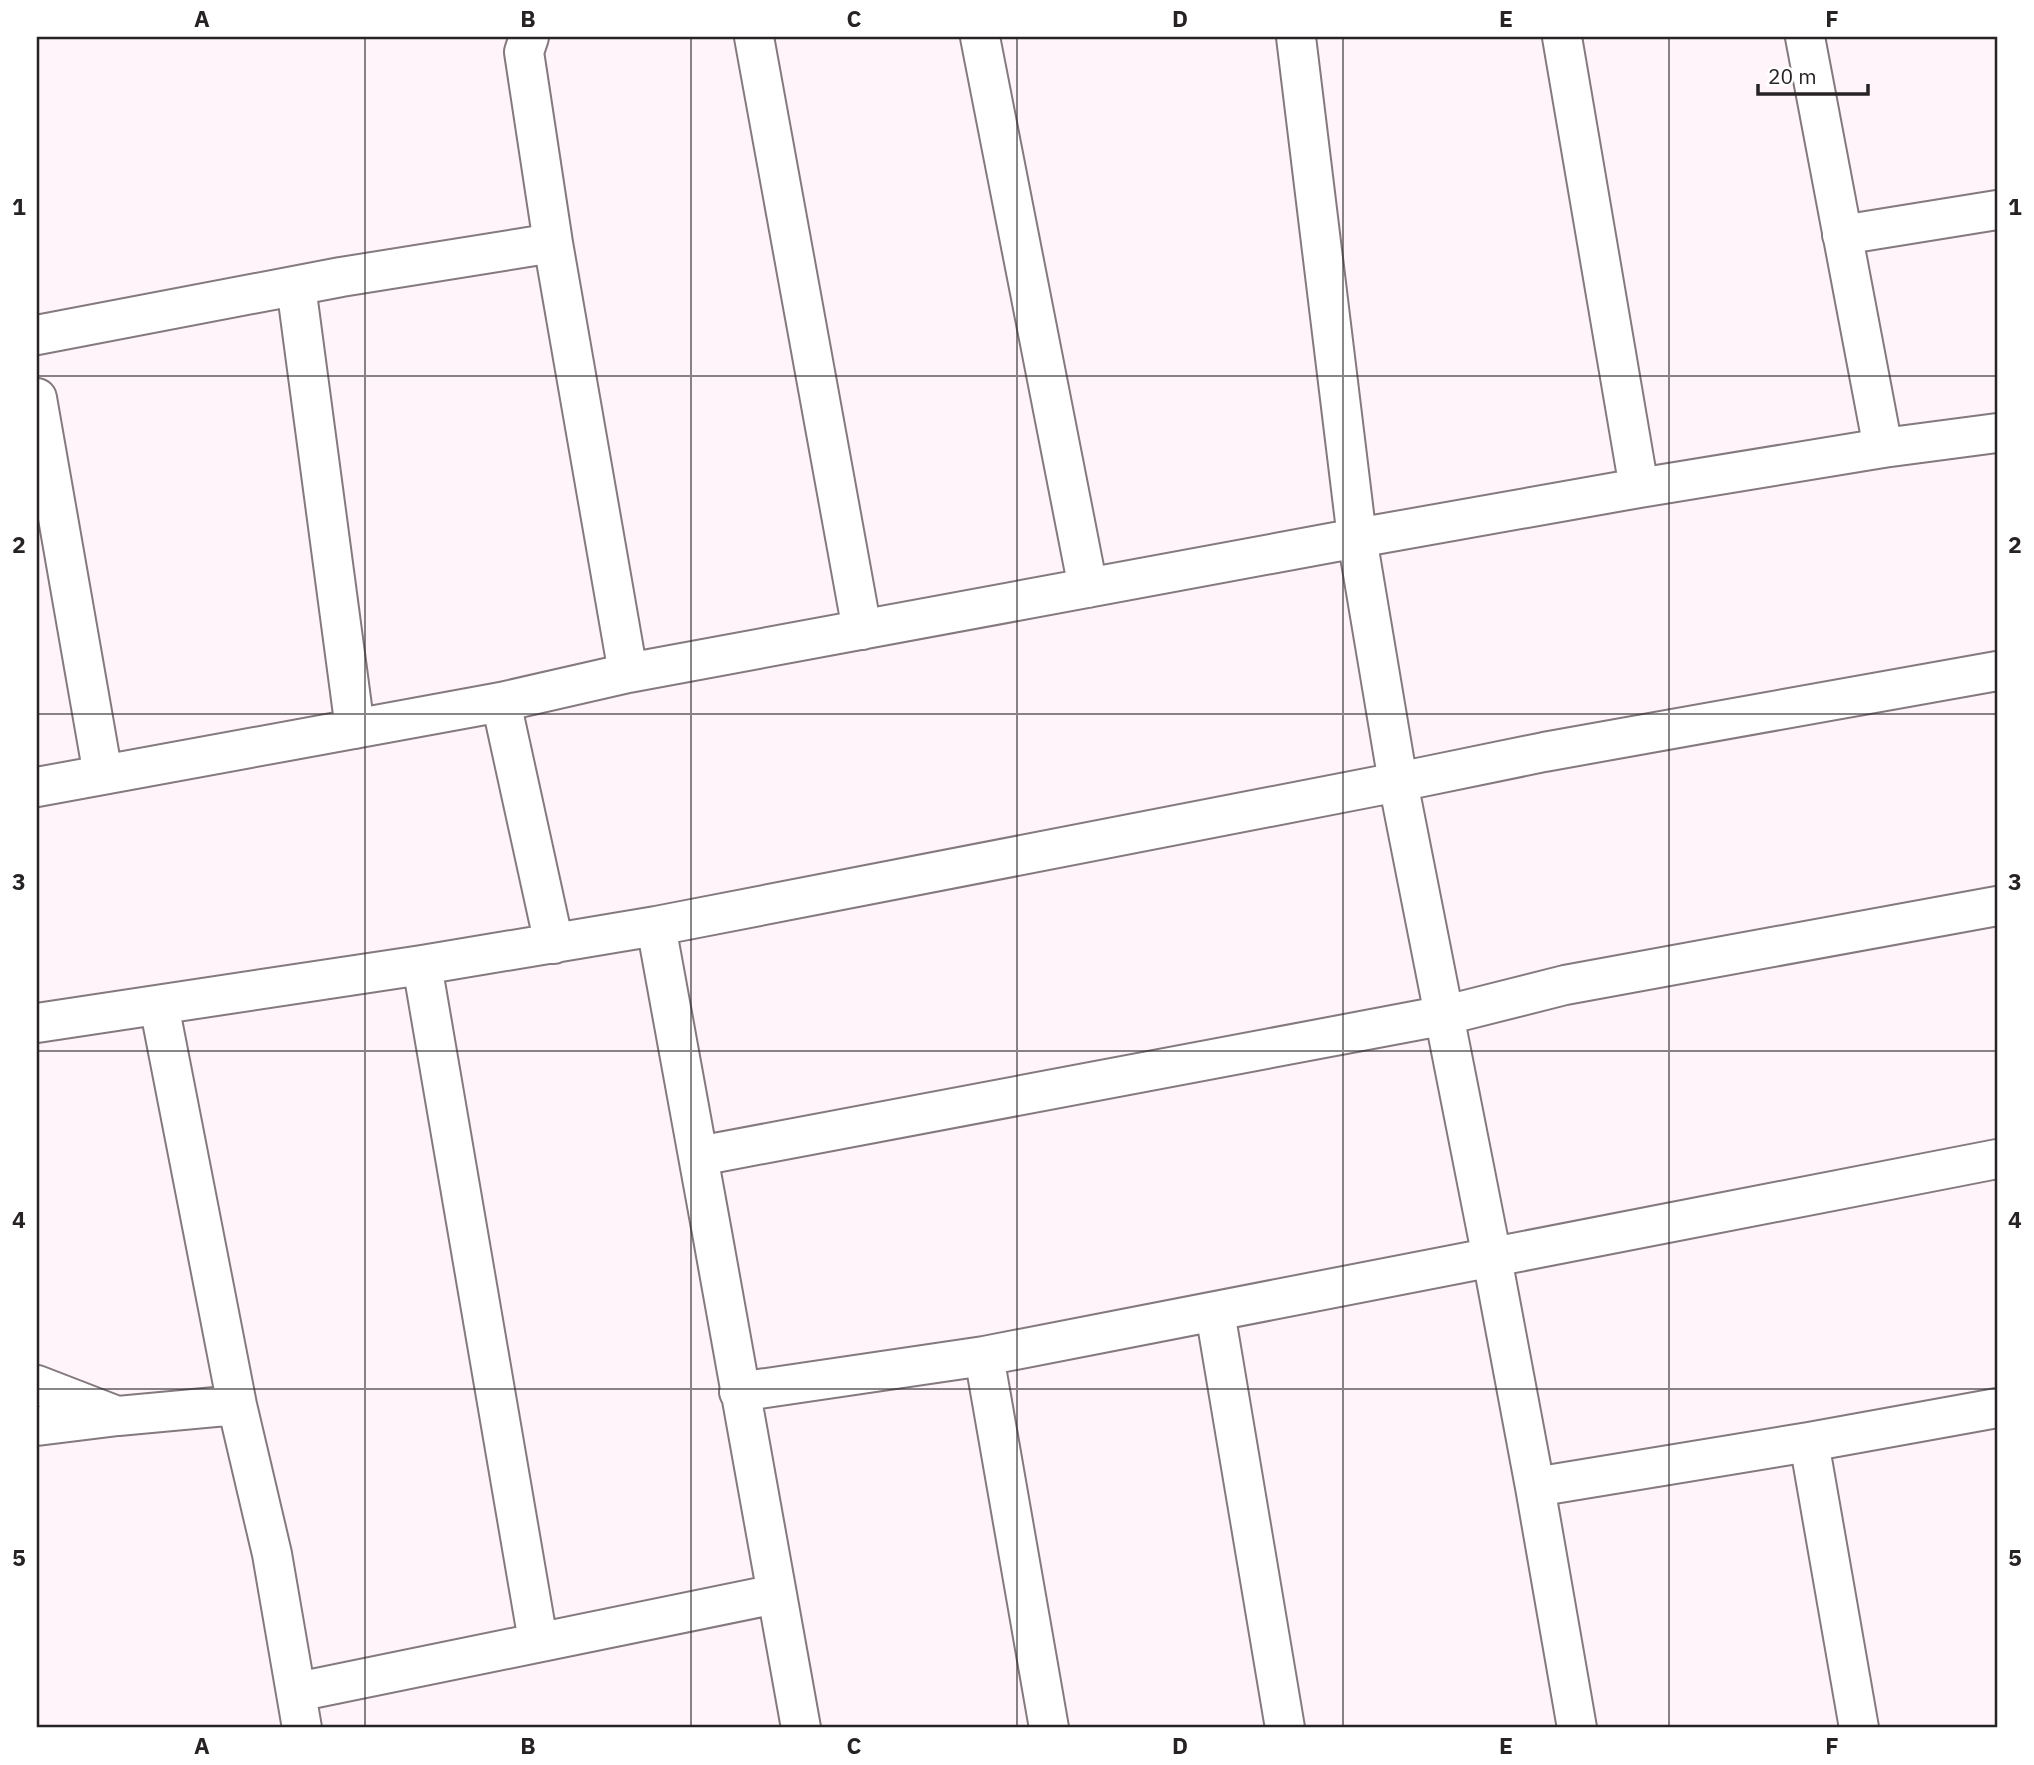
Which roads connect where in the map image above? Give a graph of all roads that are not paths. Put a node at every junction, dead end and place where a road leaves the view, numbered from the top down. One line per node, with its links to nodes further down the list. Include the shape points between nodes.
1 (529, 37): 9 (street, via 524,51)
2 (754, 37): 18 (street)
3 (980, 37): 17 (street)
4 (1296, 37): 16 (street)
5 (1562, 37): 15 (street)
6 (1805, 37): 8 (street)
7 (1997, 210): 8 (street)
8 (1842, 235): 14 (street)
9 (553, 243): 10 (street); 20 (street)
10 (296, 286): 11 (street); 22 (street)
11 (37, 335)
12 (37, 398): 23 (street)
13 (1997, 433): 14 (street)
14 (1883, 448): 15 (street)
15 (1639, 488): 16 (street)
16 (1357, 538): 17 (street); 24 (street)
17 (1088, 588): 18 (street)
18 (862, 630): 20 (street)
19 (1997, 671): 24 (street)
20 (628, 673): 21 (street)
21 (501, 702): 22 (street); 28 (street)
22 (355, 729): 23 (street)
23 (103, 775): 25 (street)
24 (1398, 782): 27 (street); 31 (street)
25 (37, 787)
26 (1997, 906): 31 (street, via 1565,985)
27 (656, 926): 28 (street); 33 (street)
28 (554, 944): 29 (street)
29 (422, 965): 30 (street); 47 (street)
30 (159, 1005): 32 (street); 40 (street)
31 (1446, 1015): 33 (street); 35 (street)
32 (37, 1023)
33 (699, 1156): 39 (street)
34 (1997, 1158): 35 (street)
35 (1492, 1258): 36 (street); 45 (street)
36 (1215, 1311): 37 (street); 51 (street)
37 (984, 1356): 39 (street); 50 (street)
38 (37, 1385): 42 (street)
39 (740, 1392): 46 (street)
40 (237, 1405): 42 (street); 48 (street, via 272,1554)
41 (1997, 1408): 44 (street)
42 (118, 1416): 43 (street)
43 (37, 1426)
44 (1809, 1442): 45 (street); 53 (street)
45 (1535, 1487): 52 (street)
46 (776, 1594): 47 (street); 49 (street)
47 (538, 1641): 48 (street)
48 (299, 1710)
49 (801, 1728)
50 (1049, 1728)
51 (1285, 1728)
52 (1577, 1728)
53 (1858, 1728)

